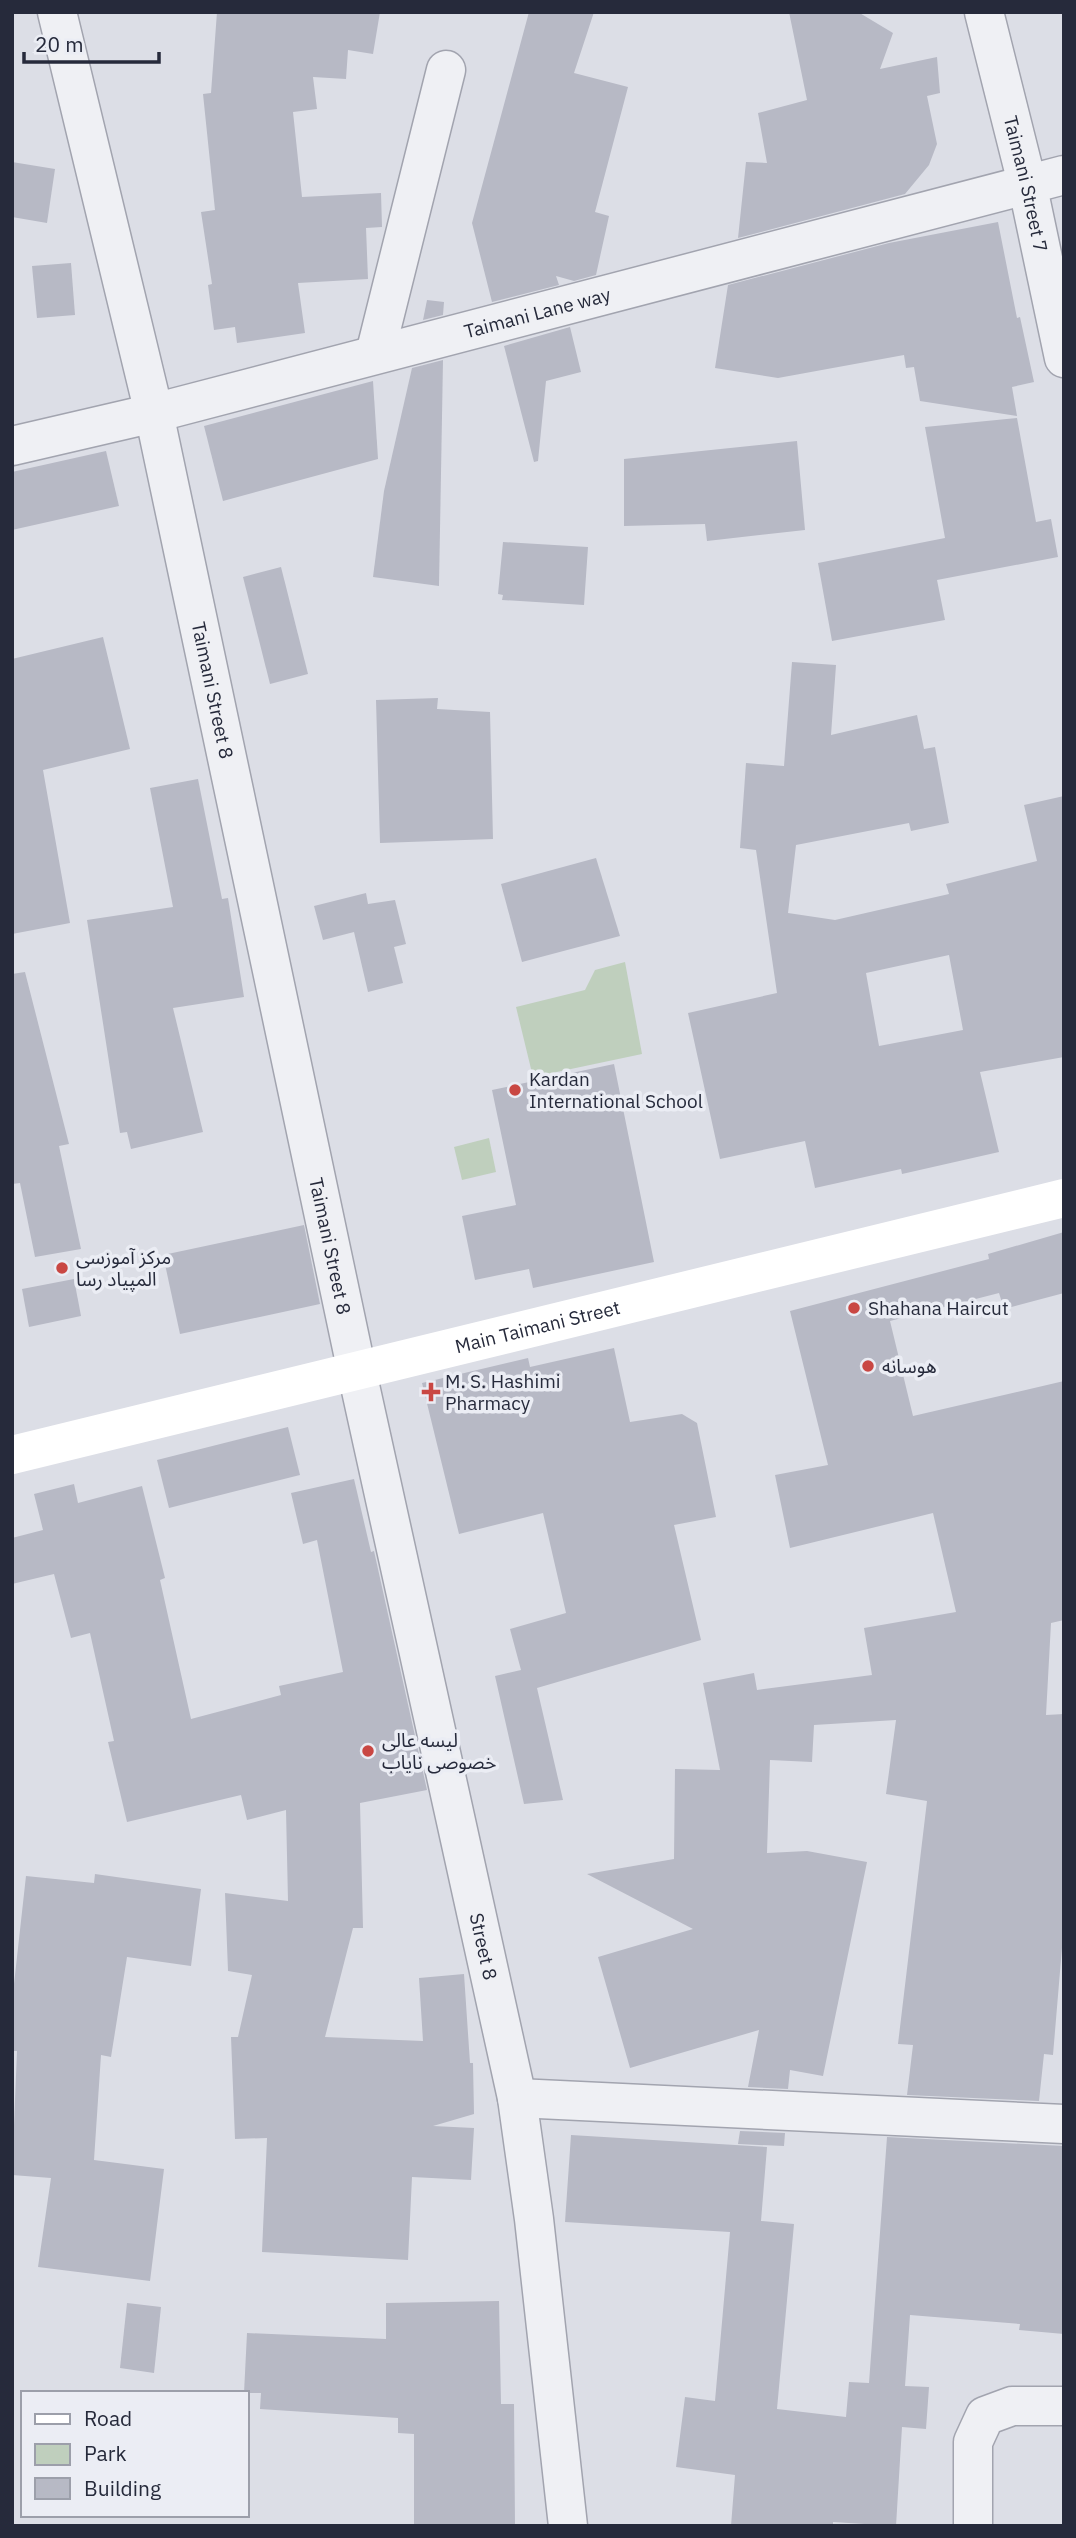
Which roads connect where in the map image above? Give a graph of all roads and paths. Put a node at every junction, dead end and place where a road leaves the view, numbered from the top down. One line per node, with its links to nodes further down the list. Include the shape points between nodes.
1 (57, 12): 8 (street, Taimani Street 8)
2 (984, 12): 5 (street, Taimani Street 7)
3 (446, 70): 6 (street)
4 (1064, 175): 5 (street, Taimani Lane way)
5 (1027, 183): 6 (street, Taimani Lane way); 7 (street, Taimani Street 7)
6 (376, 354): 8 (street, Taimani Lane way)
7 (1064, 358)
8 (154, 413): 9 (street, Taimani Lane way); 11 (street, Taimani Street 8)
9 (12, 446)
10 (1064, 1198): 11 (main road, Main Taimani Street)
11 (357, 1372): 12 (main road, Main Taimani Street); 13 (street, Street 8)
12 (12, 1455)
13 (517, 2098): 14 (street); 16 (street, Street 8)
14 (1064, 2124)
15 (1064, 2406): 17 (street, via 1012,2406 985,2416 973,2442)
16 (568, 2526)
17 (973, 2526)

